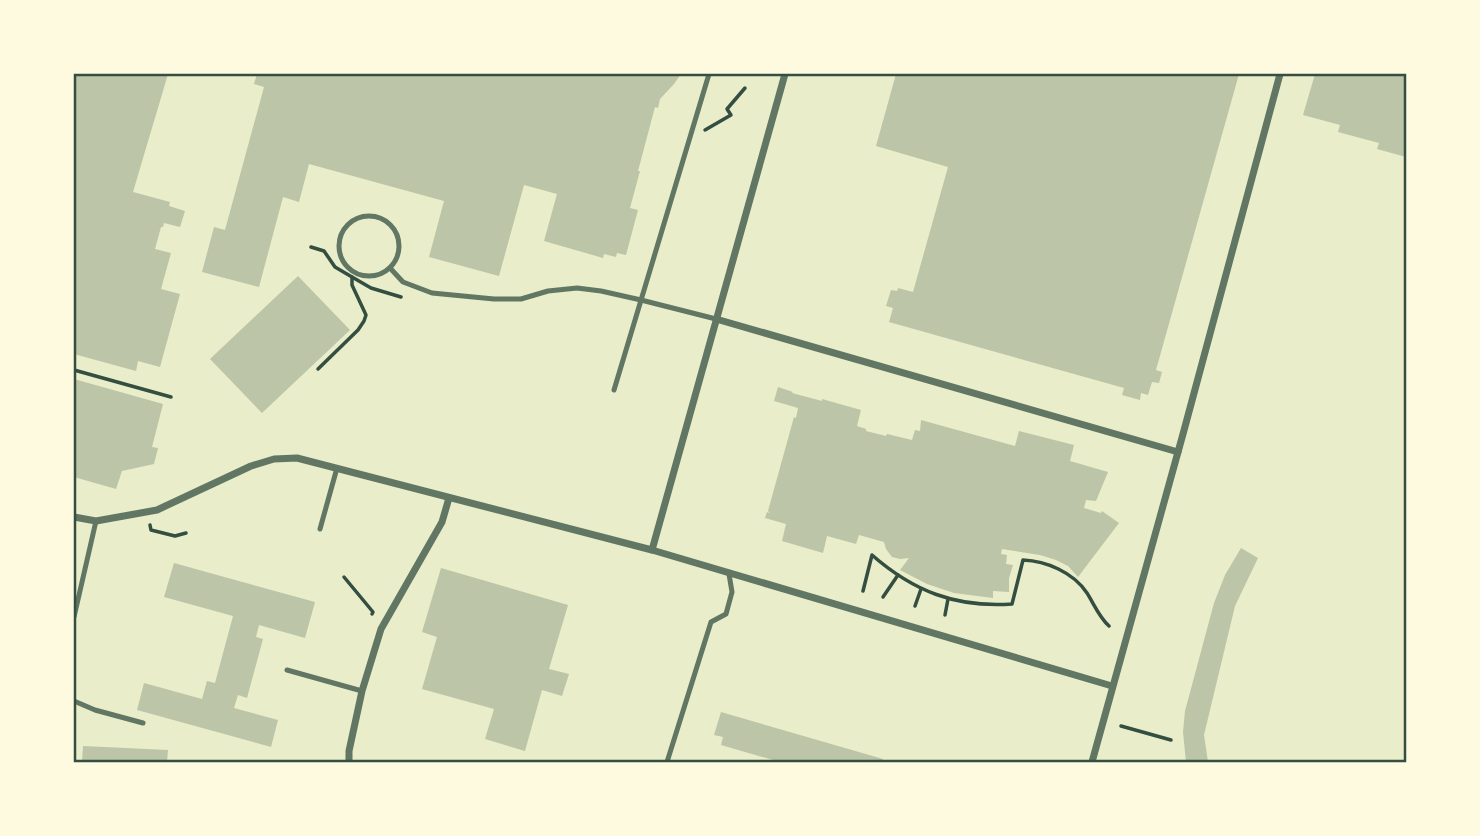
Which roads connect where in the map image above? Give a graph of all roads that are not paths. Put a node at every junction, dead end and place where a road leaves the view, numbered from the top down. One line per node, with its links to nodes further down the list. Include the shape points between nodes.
1 (709, 74): 5 (lane)
2 (785, 74): 6 (street)
3 (1280, 74): 8 (street)
4 (390, 268): 4 (lane, via 400,251 390,223 372,215 352,220 340,236 345,265 362,276 382,274); 5 (lane, via 403,282 432,293 521,299 577,288)
5 (641, 300): 6 (lane); 7 (lane)
6 (716, 319): 8 (street); 14 (street)
7 (614, 390)
8 (1178, 452): 18 (street)
9 (337, 468): 10 (street); 12 (street, via 297,458 274,459 157,510); 13 (lane)
10 (449, 498): 14 (street); 19 (street, via 442,522 381,629)
11 (74, 517): 12 (street)
12 (96, 520): 16 (lane)
13 (320, 529)
14 (652, 550): 15 (street)
15 (729, 573): 18 (street); 23 (lane, via 732,592 726,614 711,622)
16 (74, 617)
17 (287, 670): 19 (lane)
18 (1112, 686): 24 (street)
19 (362, 691): 22 (street)
20 (74, 701): 21 (lane)
21 (143, 723)
22 (349, 762)
23 (667, 762)
24 (1092, 762)

